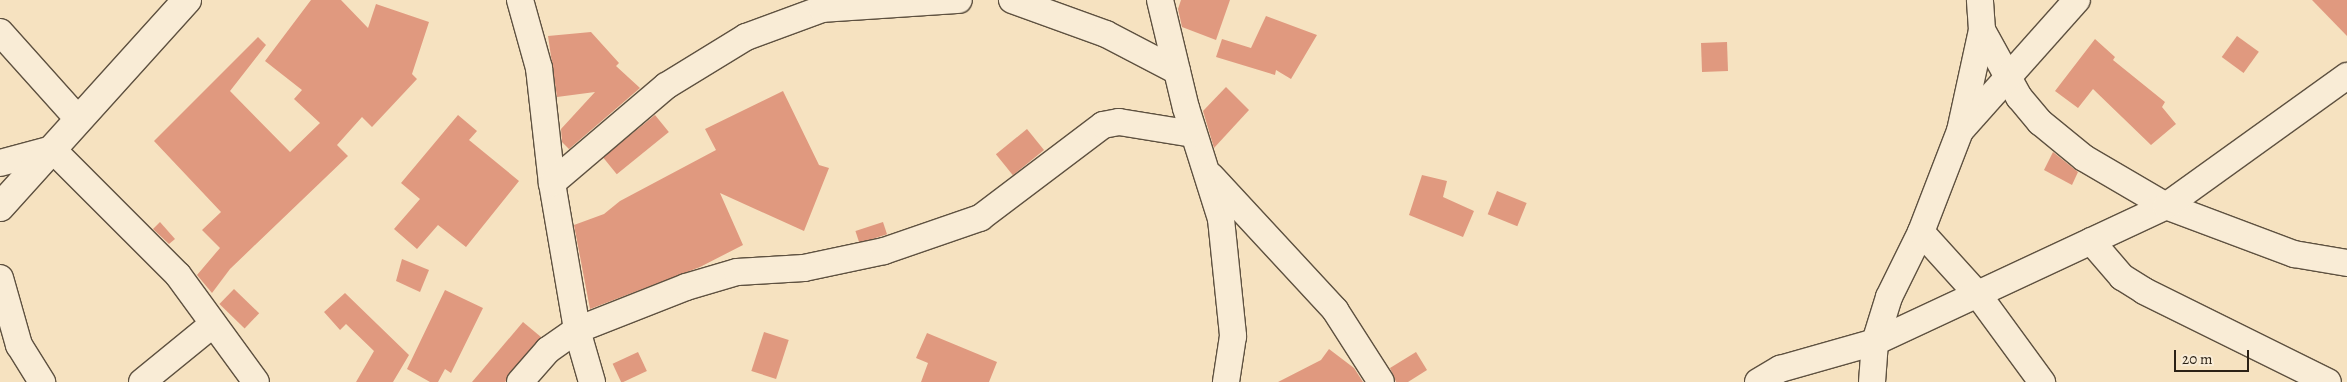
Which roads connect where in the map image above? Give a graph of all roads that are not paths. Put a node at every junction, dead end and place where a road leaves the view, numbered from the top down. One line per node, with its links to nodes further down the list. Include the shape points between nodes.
1 (187, 0): 13 (main road)
2 (520, 0): 19 (street, via 539,68)
3 (959, 0): 19 (street, via 822,9 746,37 666,86)
4 (1012, 0): 10 (street, via 1106,34)
5 (1160, 0): 10 (street)
6 (1980, 0): 8 (street)
7 (2077, 0): 12 (street)
8 (1982, 30): 12 (street); 14 (street)
9 (0, 32): 13 (street)
10 (1177, 71): 15 (street)
11 (2347, 76): 20 (street)
12 (2006, 80): 14 (street); 20 (street, via 2040,122 2084,158)
13 (78, 119): 16 (main road)
14 (1960, 131): 22 (street)
15 (1193, 134): 18 (street); 28 (street, via 1119,122 1103,125 980,218 884,251 804,268 737,272)
16 (52, 149): 17 (street); 21 (main road); 27 (street, via 178,275)
17 (0, 163)
18 (1207, 172): 35 (street, via 1221,219 1233,336); 36 (street, via 1335,310)
19 (552, 183): 28 (street)
20 (2166, 206): 23 (street); 24 (street, via 2294,254)
21 (0, 207)
22 (1921, 232): 26 (street); 29 (street, via 1889,297)
23 (2091, 241): 26 (street); 40 (street, via 2122,276 2144,291)
24 (2347, 263)
25 (0, 278): 30 (street, via 19,345)
26 (1979, 296): 29 (street); 39 (street)
27 (212, 325): 31 (street); 32 (street)
28 (577, 330): 33 (street, via 548,350); 34 (street)
29 (1875, 342): 37 (street, via 1780,369); 38 (street)
30 (42, 382)
31 (142, 382)
32 (256, 382)
33 (520, 382)
34 (592, 382)
35 (1226, 382)
36 (1381, 382)
37 (1758, 382)
38 (1872, 382)
39 (2042, 382)
40 (2328, 382)

